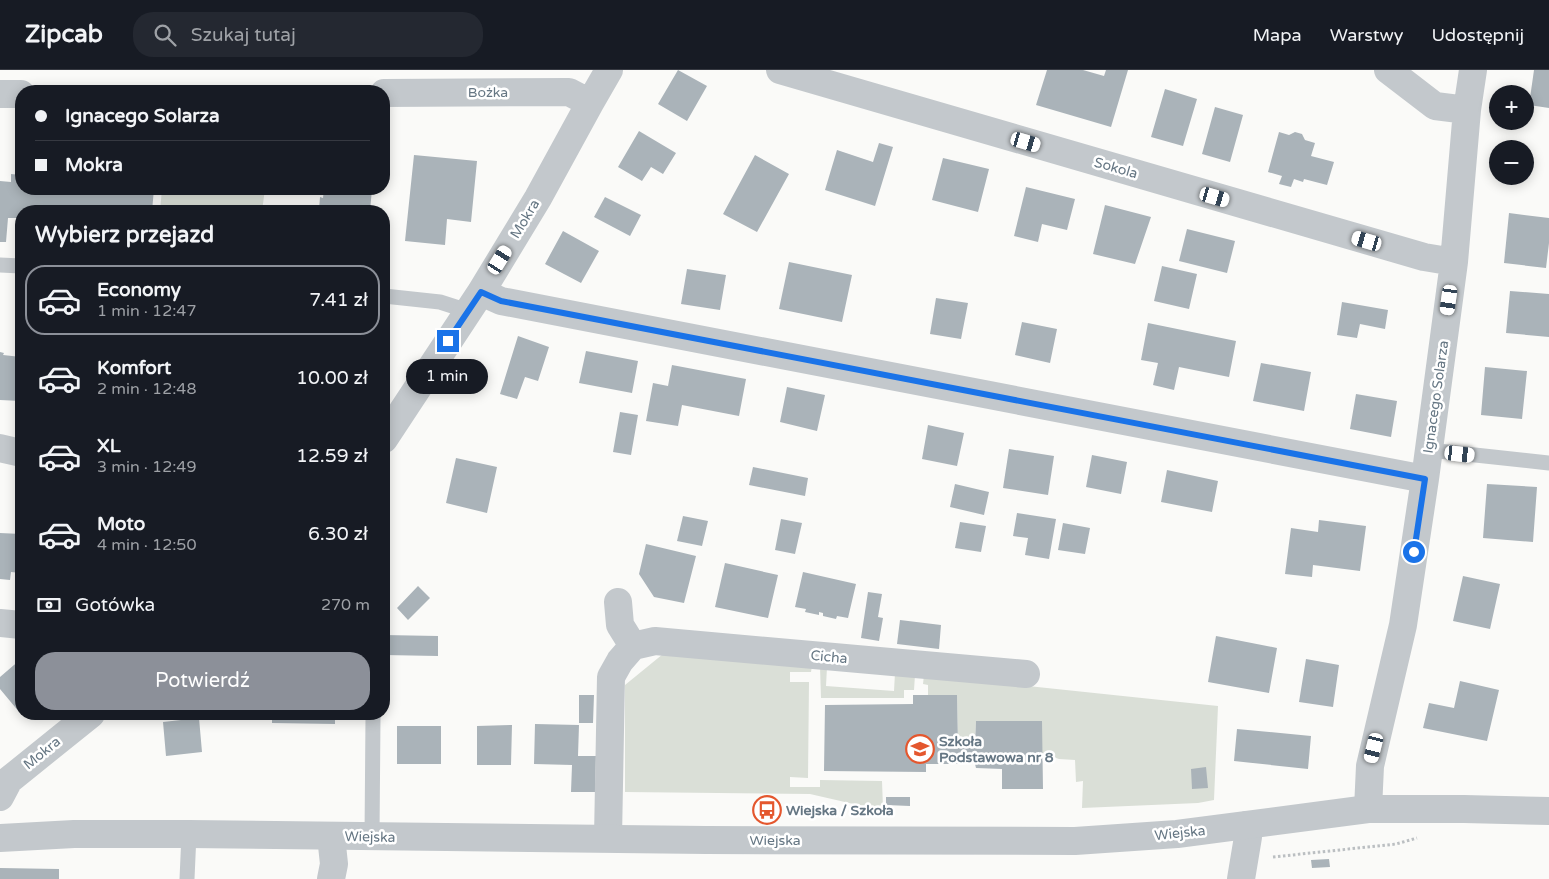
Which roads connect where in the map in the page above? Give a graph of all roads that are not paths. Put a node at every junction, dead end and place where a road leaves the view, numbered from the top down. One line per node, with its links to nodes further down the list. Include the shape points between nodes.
1 (609, 70): 8 (street, Mokra)
2 (780, 70): 10 (street, Sokola, via 1424,257)
3 (1388, 70): 9 (street, via 1435,106)
4 (1473, 70): 9 (street, Ignacego Solarza)
5 (390, 93): 8 (street, Bożka, via 569,92)
6 (0, 94): 7 (street)
7 (15, 94)
8 (590, 103): 14 (street, Mokra, via 538,198)
9 (1467, 110): 10 (street, Ignacego Solarza)
10 (1454, 262): 17 (street, Ignacego Solarza)
11 (0, 265): 12 (lane)
12 (15, 266)
13 (390, 297): 14 (lane)
14 (474, 302): 15 (street, Mokra); 20 (street, via 501,301)
15 (390, 430)
16 (0, 448): 18 (street)
17 (1429, 450): 19 (lane); 20 (street, Ignacego Solarza)
18 (15, 452)
19 (1549, 463)
20 (1425, 479): 29 (street, Ignacego Solarza, via 1403,625 1370,766)
21 (618, 602): 24 (street, via 620,625)
22 (0, 623): 23 (street)
23 (15, 624)
24 (633, 646): 25 (street, Cicha, via 655,641); 36 (street, via 611,677)
25 (1026, 674)
26 (84, 720): 28 (street, Mokra, via 9,780)
27 (373, 720): 34 (lane)
28 (0, 797)
29 (1368, 809): 30 (street, Wiejska); 31 (street, Wiejska)
30 (1549, 811)
31 (1247, 825): 36 (street, Wiejska, via 1075,841); 39 (street)
32 (189, 834): 33 (street, Wiejska); 35 (street, Wiejska); 37 (lane)
33 (331, 836): 34 (street, Wiejska); 38 (street, via 334,864)
34 (372, 837): 36 (street, Wiejska)
35 (0, 838)
36 (608, 838)
37 (187, 879)
38 (331, 879)
39 (1241, 879)

